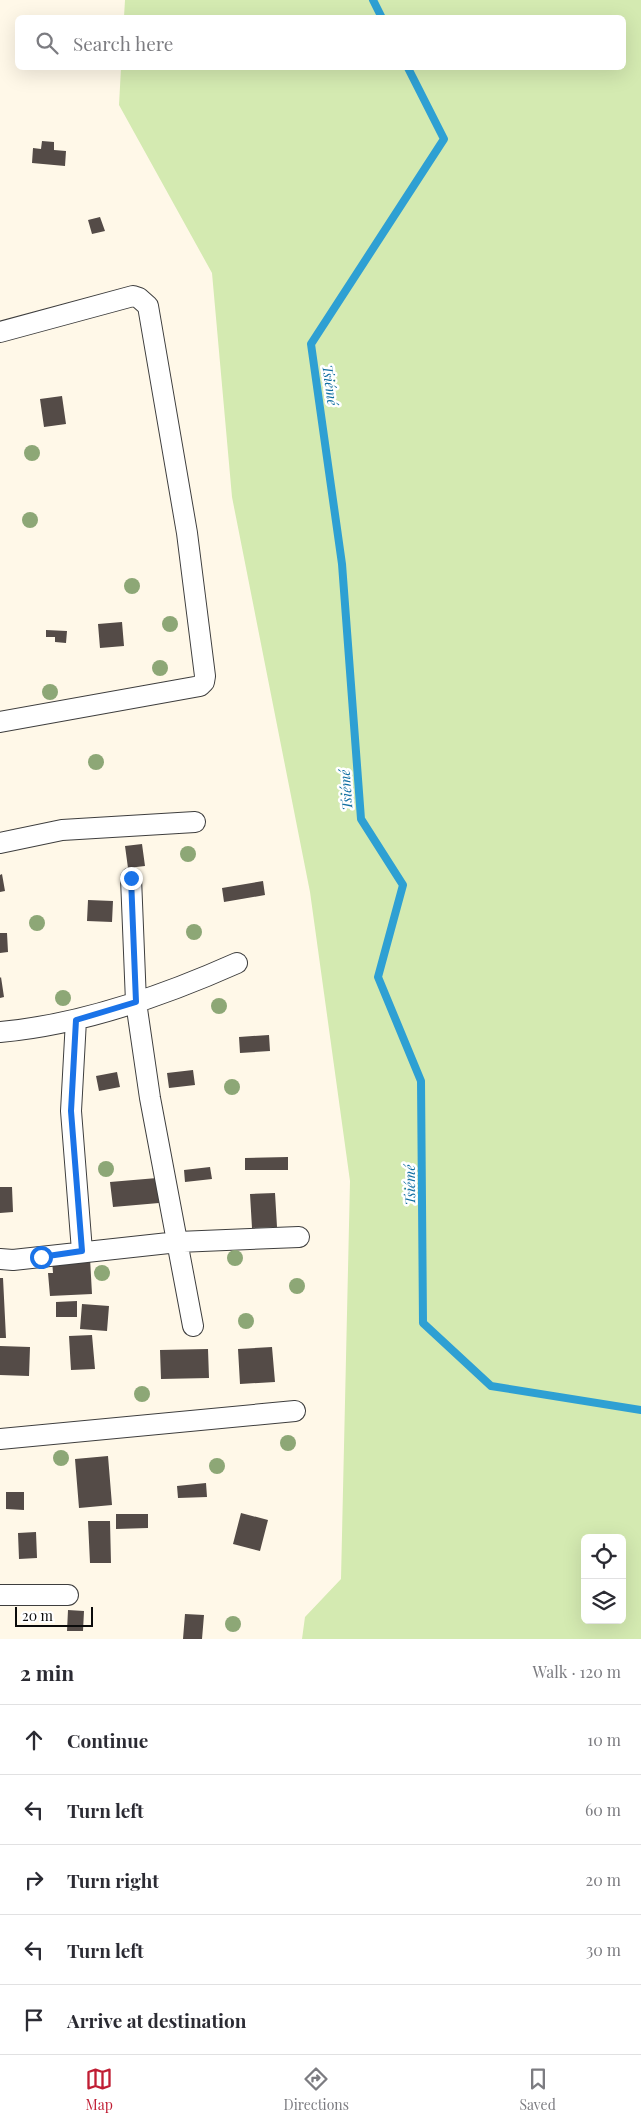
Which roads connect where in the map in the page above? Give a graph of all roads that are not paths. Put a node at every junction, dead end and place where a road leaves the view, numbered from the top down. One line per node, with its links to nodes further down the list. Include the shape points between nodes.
1 (0, 332): 2 (street, via 133,296 148,306 186,524 205,676 200,686)
2 (0, 722)
3 (195, 822): 4 (street, via 62,830)
4 (0, 843)
5 (131, 878): 7 (street)
6 (237, 963): 7 (street)
7 (136, 1002): 8 (street); 11 (street, via 150,1098)
8 (76, 1020): 9 (street); 12 (street, via 71,1111)
9 (0, 1032)
10 (299, 1237): 11 (street)
11 (178, 1242): 12 (street); 14 (street)
12 (82, 1251): 13 (street)
13 (0, 1259)
14 (193, 1326)
15 (295, 1411): 16 (street)
16 (0, 1439)
17 (0, 1595): 18 (street)
18 (68, 1596)

